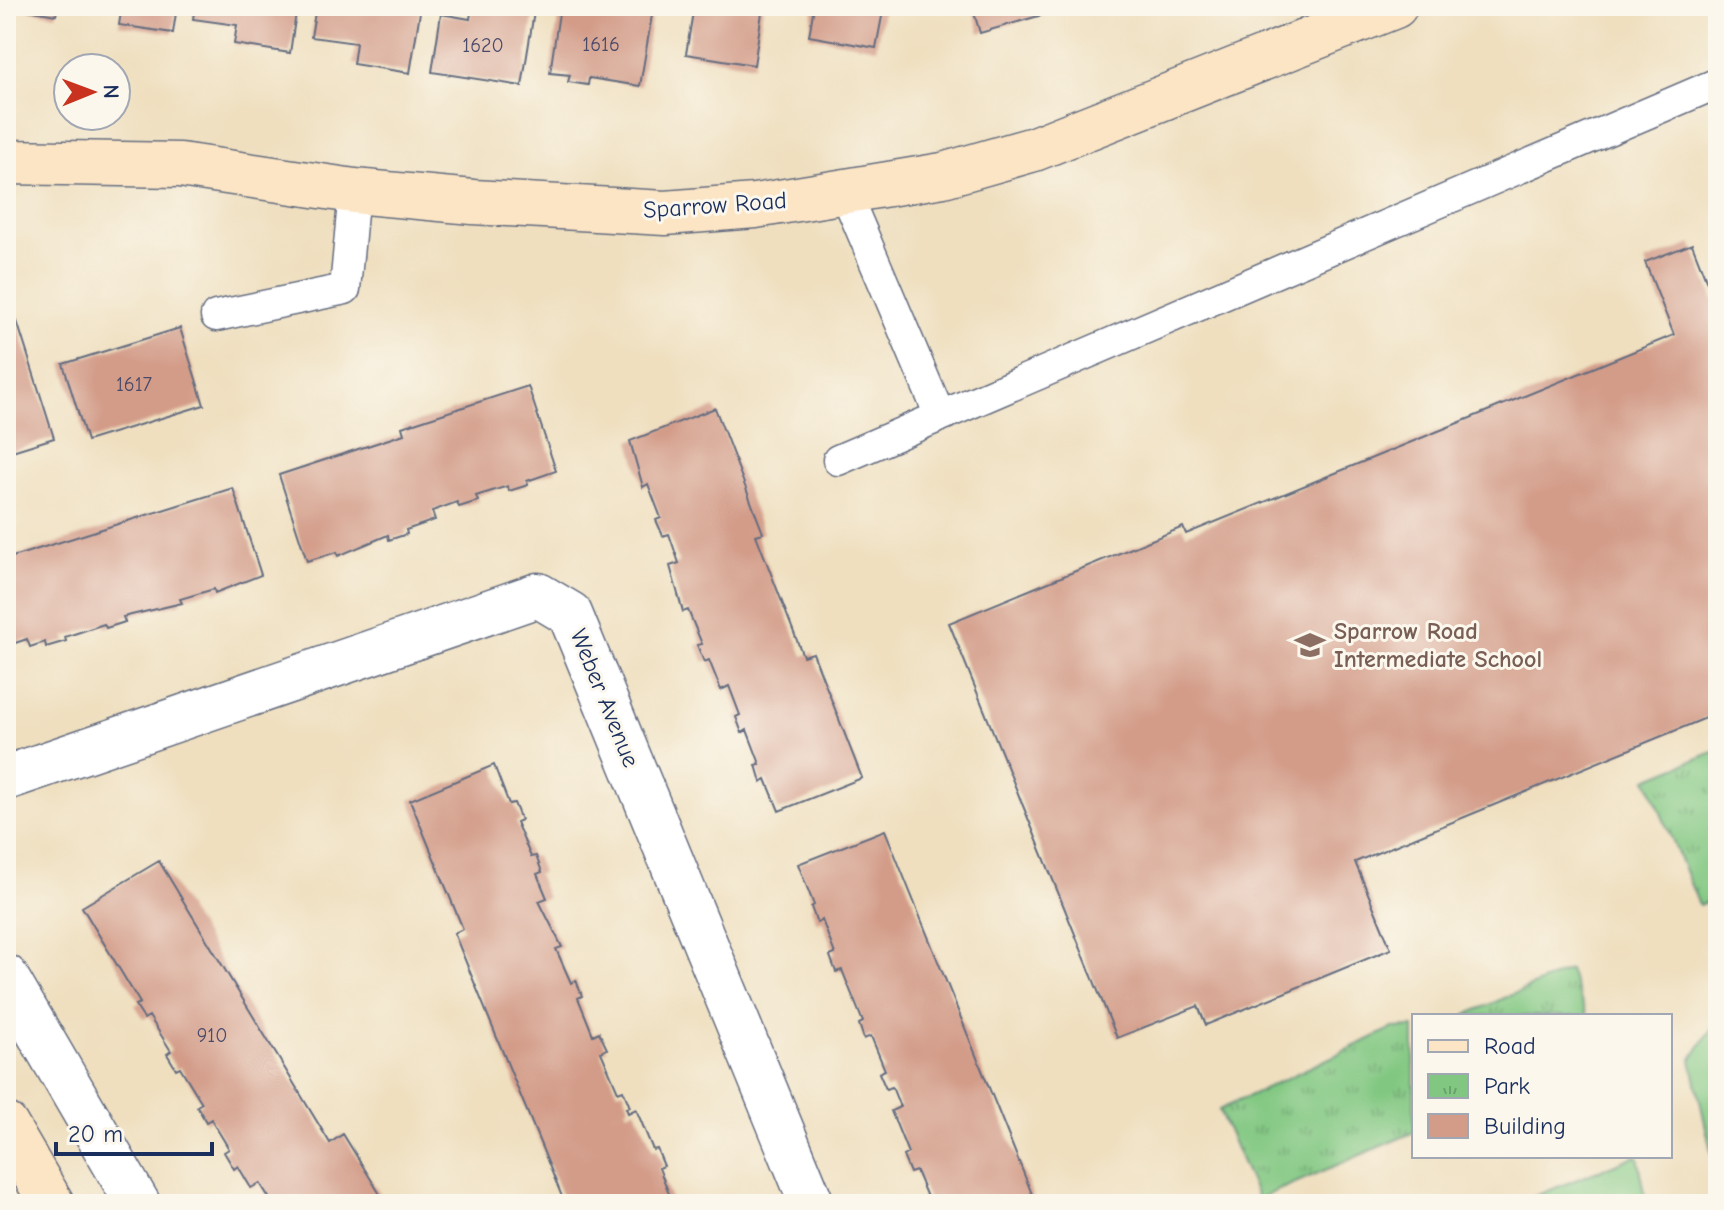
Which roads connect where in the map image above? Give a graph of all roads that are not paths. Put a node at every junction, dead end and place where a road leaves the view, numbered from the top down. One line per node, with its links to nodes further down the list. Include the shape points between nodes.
1 (1395, 6): 5 (street, Sparrow Road, via 1034,149 943,175)
2 (1718, 83): 7 (lane)
3 (6, 162): 4 (street, Sparrow Road, via 180,165)
4 (354, 191): 5 (street, Sparrow Road, via 665,213); 6 (lane, via 345,289)
5 (845, 192): 7 (lane)
6 (216, 316)
7 (940, 416): 8 (lane)
8 (838, 460)
9 (6, 778): 14 (street, Weber Avenue, via 538,595 556,602 570,614)
10 (6, 977): 13 (street)
11 (6, 1125): 12 (street)
12 (52, 1204)
13 (138, 1204)
14 (812, 1204)

